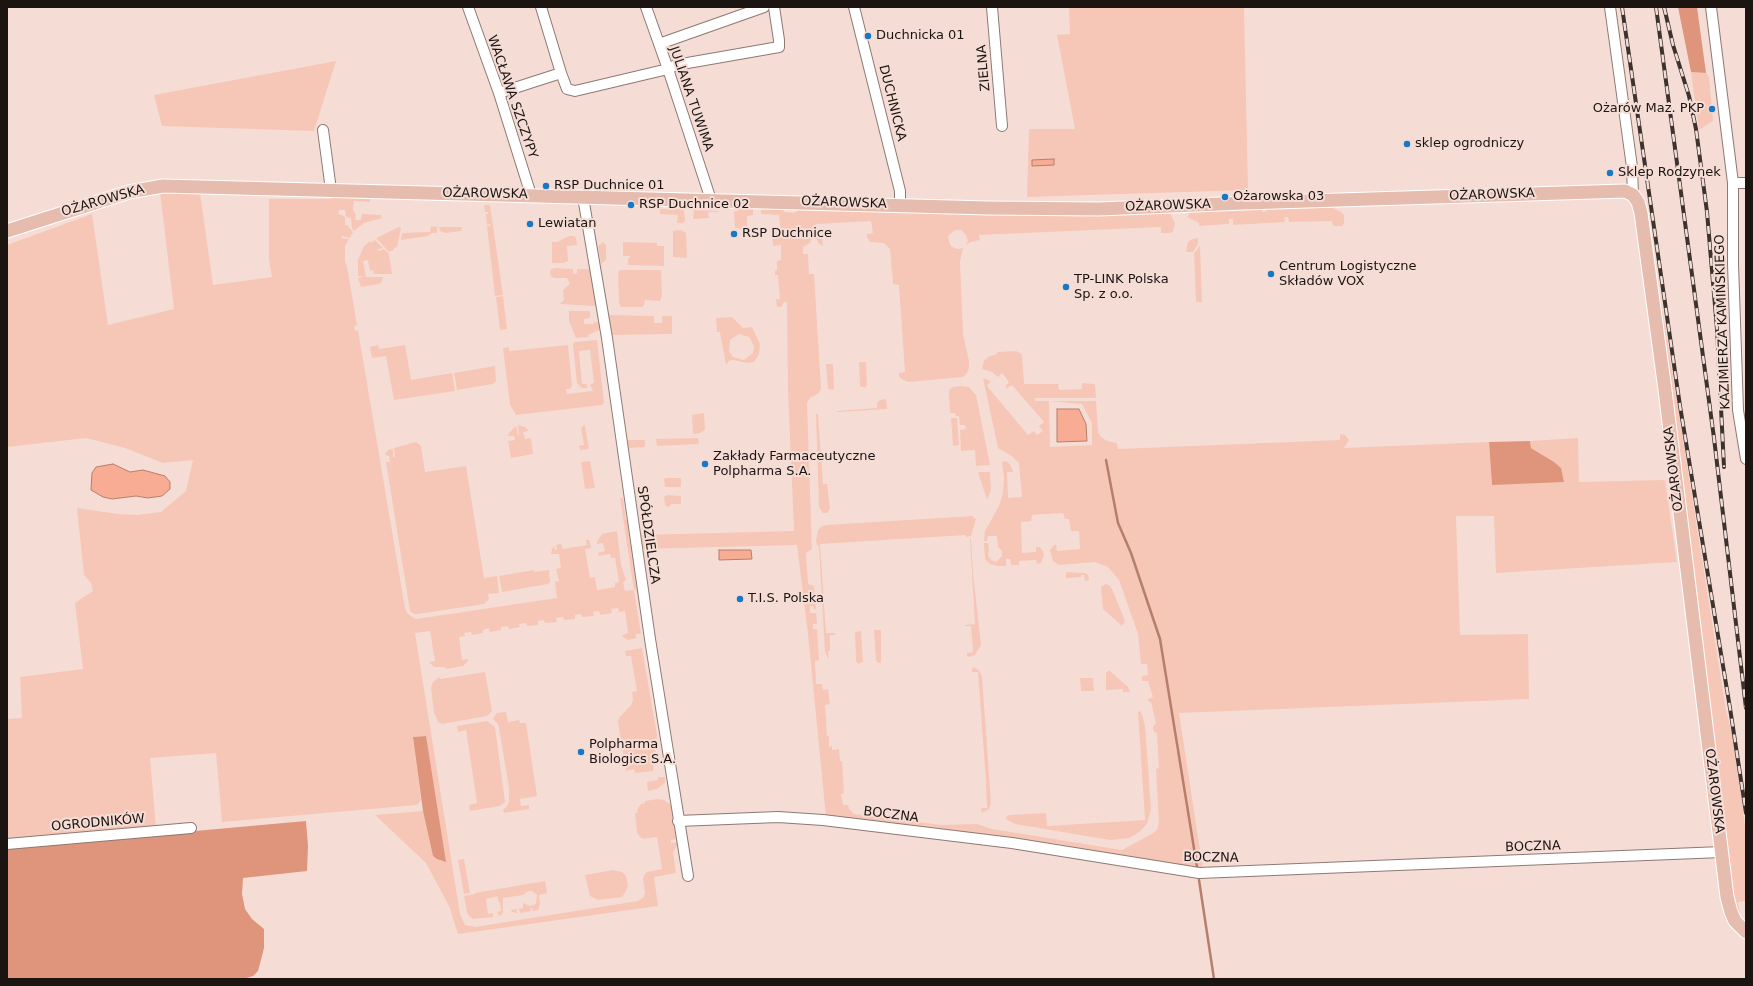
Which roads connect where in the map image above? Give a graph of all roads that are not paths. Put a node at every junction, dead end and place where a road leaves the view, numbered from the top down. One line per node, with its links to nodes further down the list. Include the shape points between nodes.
1 (468, 7): 13 (street, WACŁAWA SZCZYPY)
2 (541, 7): 12 (street)
3 (646, 7): 10 (street, JULIANA TUWIMA)
4 (764, 7): 10 (street)
5 (774, 7): 11 (street, via 779,47 676,65)
6 (854, 7): 23 (street, DUCHNICKA, via 900,191)
7 (992, 7): 14 (street, ZIELNA)
8 (1610, 7): 19 (street, via 1632,167)
9 (1711, 7): 16 (street, KAZIMIERZA KAMIŃSKIEGO)
10 (659, 44): 11 (street, JULIANA TUWIMA)
11 (668, 69): 12 (street, via 575,91 567,89); 22 (street, JULIANA TUWIMA)
12 (561, 73): 13 (street)
13 (499, 93): 20 (street, WACŁAWA SZCZYPY)
14 (1002, 126)
15 (323, 130): 18 (street)
16 (1733, 183): 17 (street); 25 (street, KAZIMIERZA KAMIŃSKIEGO, via 1738,402)
17 (1746, 183)
18 (331, 190): 20 (main road, OŻAROWSKA); 24 (main road, OŻAROWSKA, via 153,187 129,192)
19 (1633, 194): 23 (main road, OŻAROWSKA, via 1617,191 1099,209); 30 (main road, OŻAROWSKA, via 1640,213 1665,390)
20 (531, 195): 21 (main road, OŻAROWSKA)
21 (583, 197): 22 (main road, OŻAROWSKA); 27 (street, SPÓŁDZIELCZA, via 607,338)
22 (711, 200): 23 (main road, OŻAROWSKA)
23 (900, 205)
24 (7, 231)
25 (1744, 439): 26 (street, KAZIMIERZA KAMIŃSKIEGO)
26 (1746, 458)
27 (678, 821): 30 (street, BOCZNA, via 778,816 823,820 1012,843 1199,873); 31 (street, SPÓŁDZIELCZA)
28 (191, 828): 29 (street, OGRODNIKÓW)
29 (7, 844)
30 (1722, 852): 32 (main road, OŻAROWSKA, via 1730,908 1737,925)
31 (688, 876)
32 (1746, 932)

